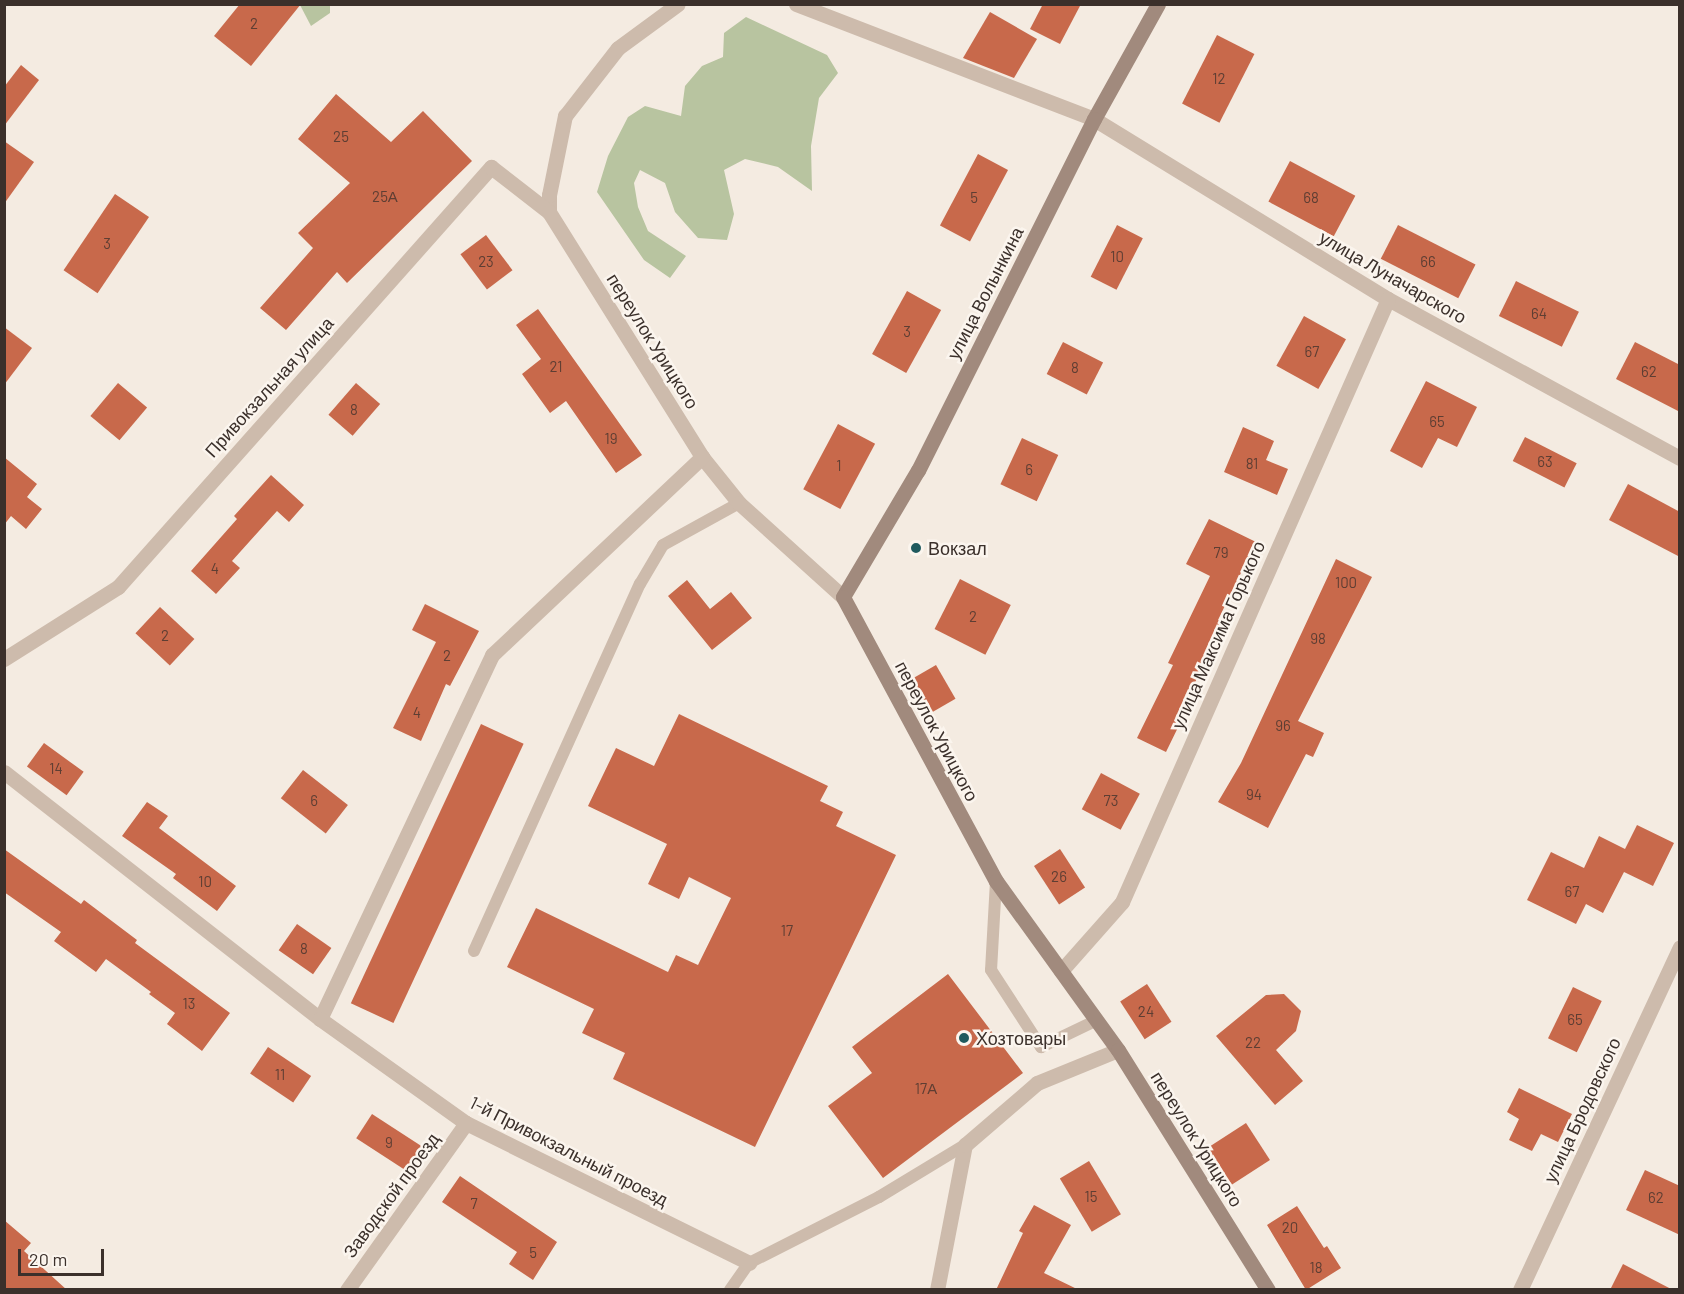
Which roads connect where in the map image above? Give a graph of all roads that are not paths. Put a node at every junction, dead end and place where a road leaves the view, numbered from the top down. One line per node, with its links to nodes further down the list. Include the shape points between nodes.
1 (678, 4): 5 (street, via 618,48 565,116)
2 (796, 4): 4 (street, улица Луначарского)
3 (1158, 4): 4 (street, улица Волынкина)
4 (1094, 119): 6 (street, улица Луначарского); 10 (street, улица Волынкина, via 918,470)
5 (549, 212): 7 (street, переулок Урицкого); 11 (street, Привокзальная улица, via 491,167 118,587)
6 (1388, 299): 8 (street, улица Луначарского); 16 (street, улица Максима Горького, via 1122,902)
7 (702, 457): 9 (street, переулок Урицкого); 17 (street, via 492,655)
8 (1680, 458)
9 (740, 503): 10 (street, переулок Урицкого); 15 (lane, via 663,545 645,574)
10 (843, 597): 13 (street, переулок Урицкого)
11 (4, 659)
12 (4, 772): 17 (street, 1-й Привокзальный проезд)
13 (996, 881): 16 (street, переулок Урицкого); 18 (lane, via 991,970 1041,1047)
14 (1680, 947): 27 (street, улица Бродовского)
15 (474, 951)
16 (1061, 971): 18 (street, переулок Урицкого)
17 (320, 1019): 20 (street, 1-й Привокзальный проезд)
18 (1097, 1020): 19 (street, переулок Урицкого)
19 (1118, 1050): 21 (street, via 1037,1083); 26 (street, переулок Урицкого)
20 (466, 1123): 22 (street, 1-й Привокзальный проезд); 23 (street, Заводской проезд)
21 (965, 1145): 22 (lane, via 879,1197); 25 (street)
22 (750, 1263): 24 (lane)
23 (347, 1290)
24 (730, 1290)
25 (937, 1290)
26 (1268, 1290)
27 (1520, 1290)

